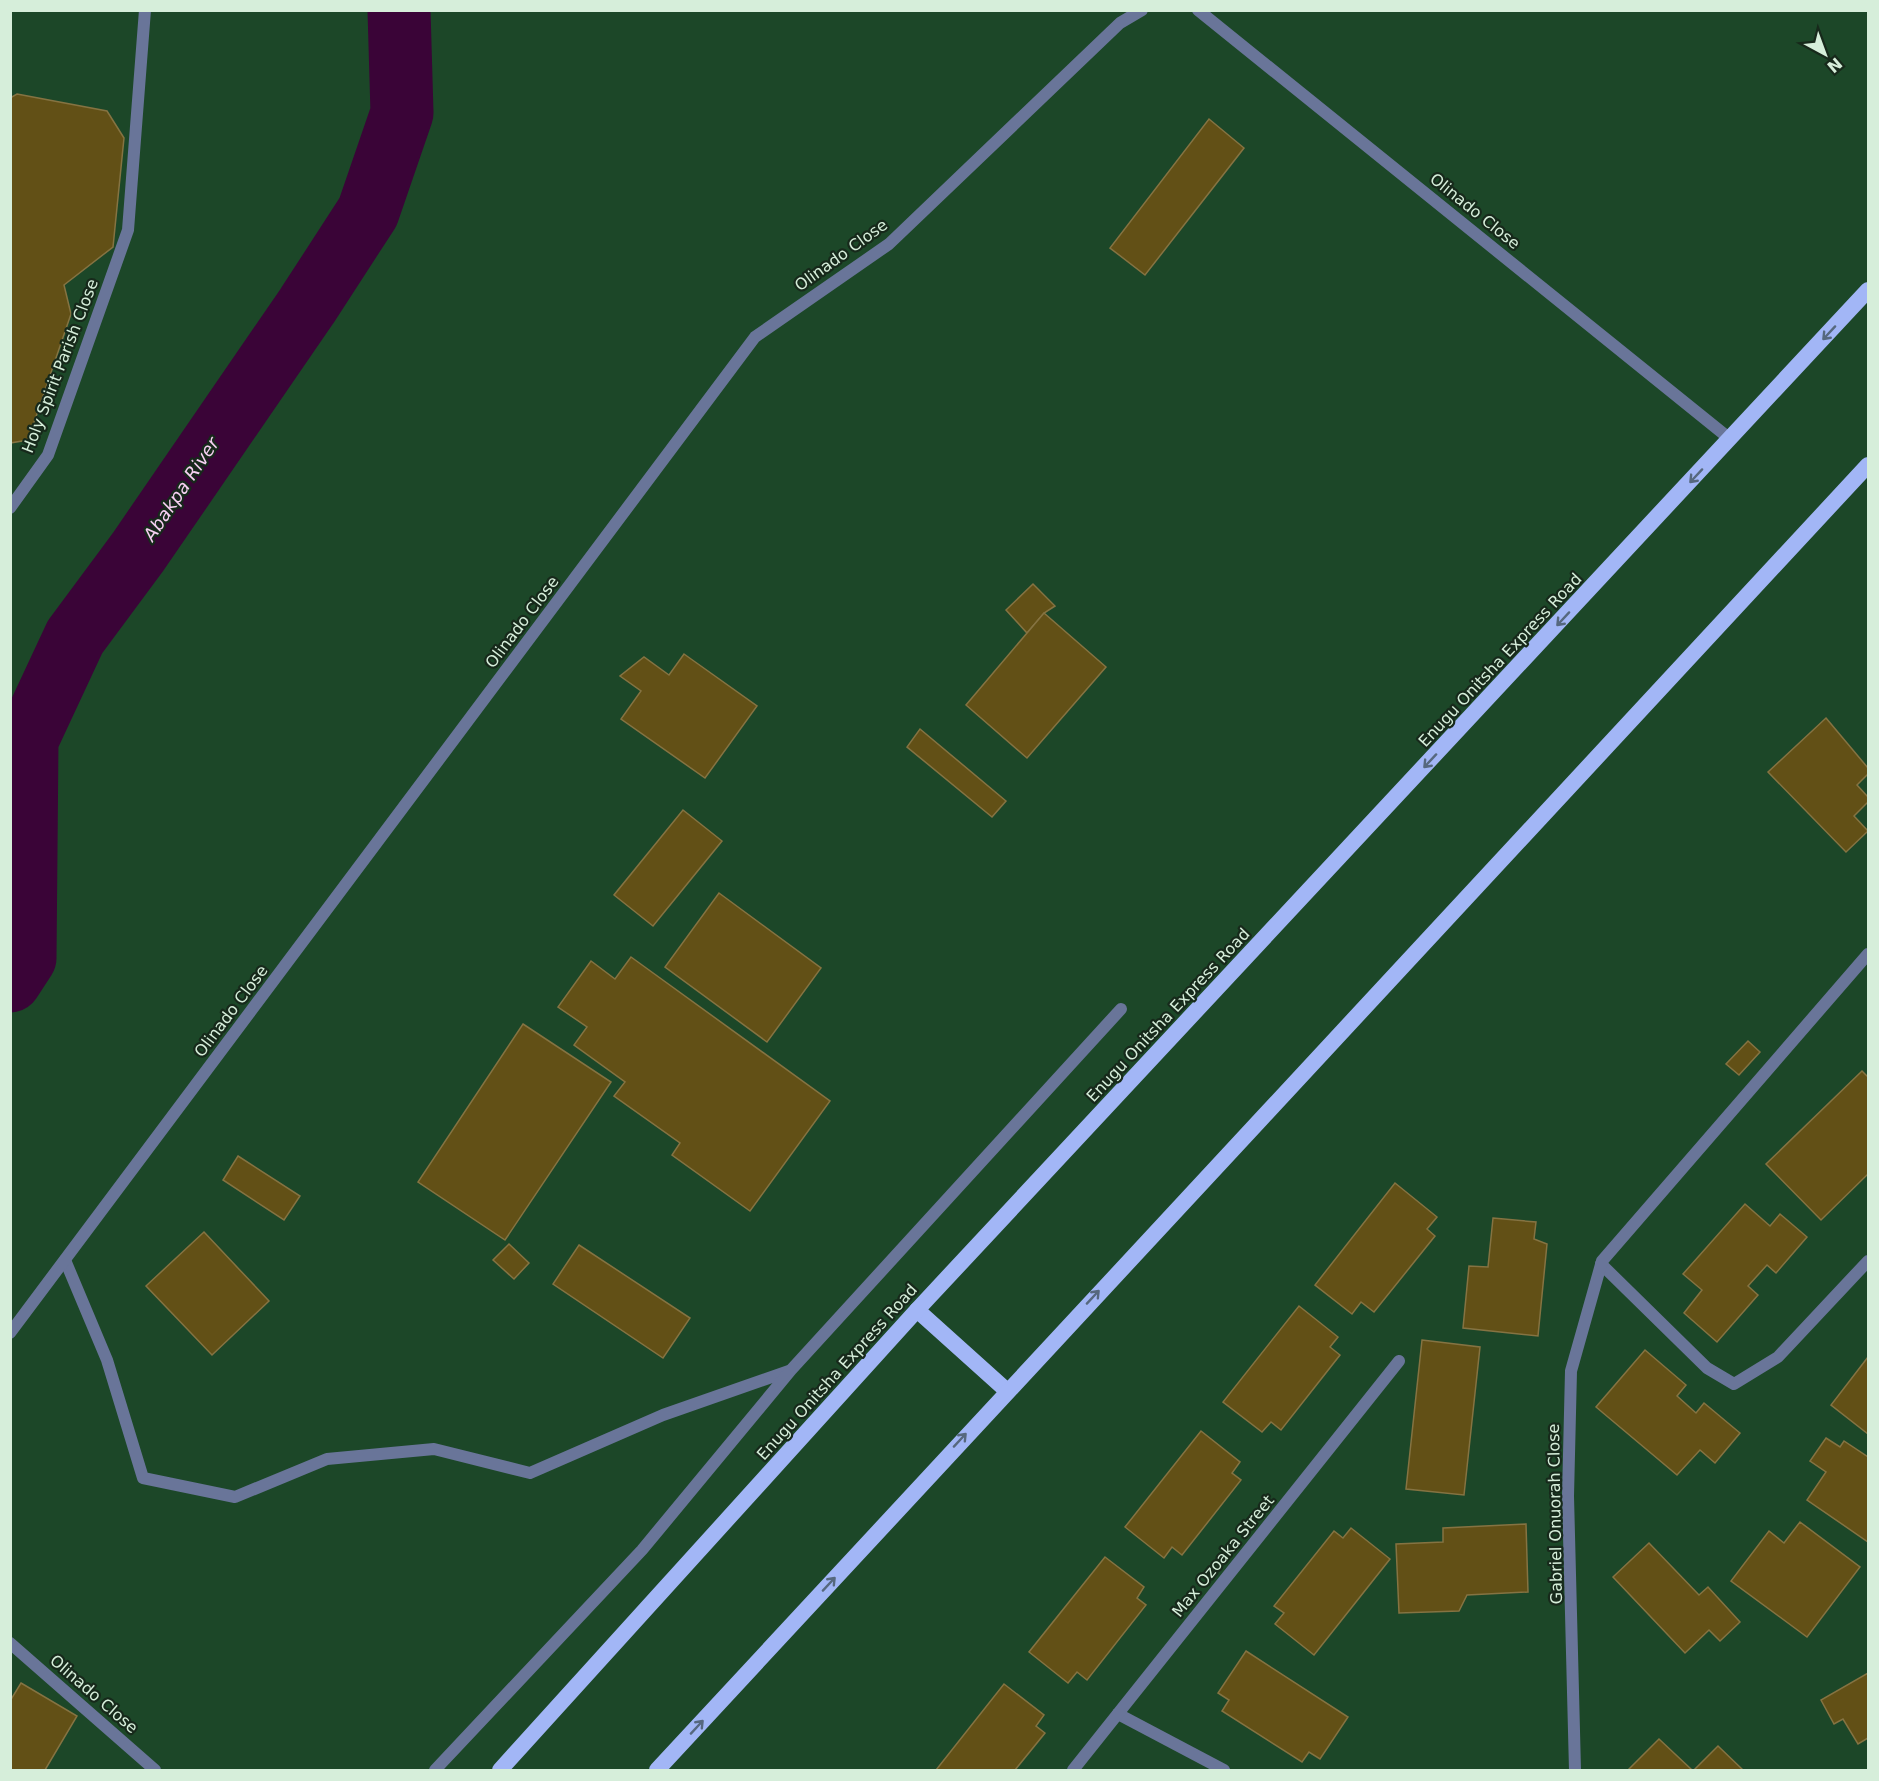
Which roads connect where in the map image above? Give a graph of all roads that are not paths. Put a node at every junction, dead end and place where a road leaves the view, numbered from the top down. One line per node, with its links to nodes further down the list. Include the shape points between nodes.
1 (145, 10): 7 (street, Holy Spirit Parish Close, via 128,230 48,455)
2 (1142, 10): 10 (street, Olinado Close, via 1120,23 889,244 755,337)
3 (1198, 10): 5 (street, Olinado Close)
4 (1869, 290): 5 (highway, Enugu Onitsha Express Road, one-way to 5)
5 (1730, 439): 13 (highway, Enugu Onitsha Express Road, one-way to 13)
6 (1869, 465): 17 (highway, one-way to 6)
7 (10, 508)
8 (1869, 954): 12 (street)
9 (1121, 1009): 16 (street)
10 (65, 1260): 14 (street, Olinado Close); 16 (street, via 107,1360 143,1478 235,1497 327,1459 434,1449 530,1473 663,1415)
11 (1869, 1261): 12 (street, via 1778,1357 1734,1384 1707,1368)
12 (1602, 1263): 26 (street, Gabriel Onuorah Close, via 1571,1371 1568,1496)
13 (917, 1310): 17 (highway); 22 (highway, Enugu Onitsha Express Road)
14 (10, 1334)
15 (1399, 1361): 19 (street, Max Ozoaka Street)
16 (791, 1370): 21 (street, via 642,1550)
17 (1006, 1390): 23 (highway, one-way to 17)
18 (10, 1643): 20 (street, Olinado Close)
19 (1118, 1713): 24 (street, Max Ozoaka Street); 25 (street)
20 (155, 1770)
21 (435, 1770)
22 (500, 1770)
23 (657, 1770)
24 (1073, 1770)
25 (1224, 1770)
26 (1575, 1770)

